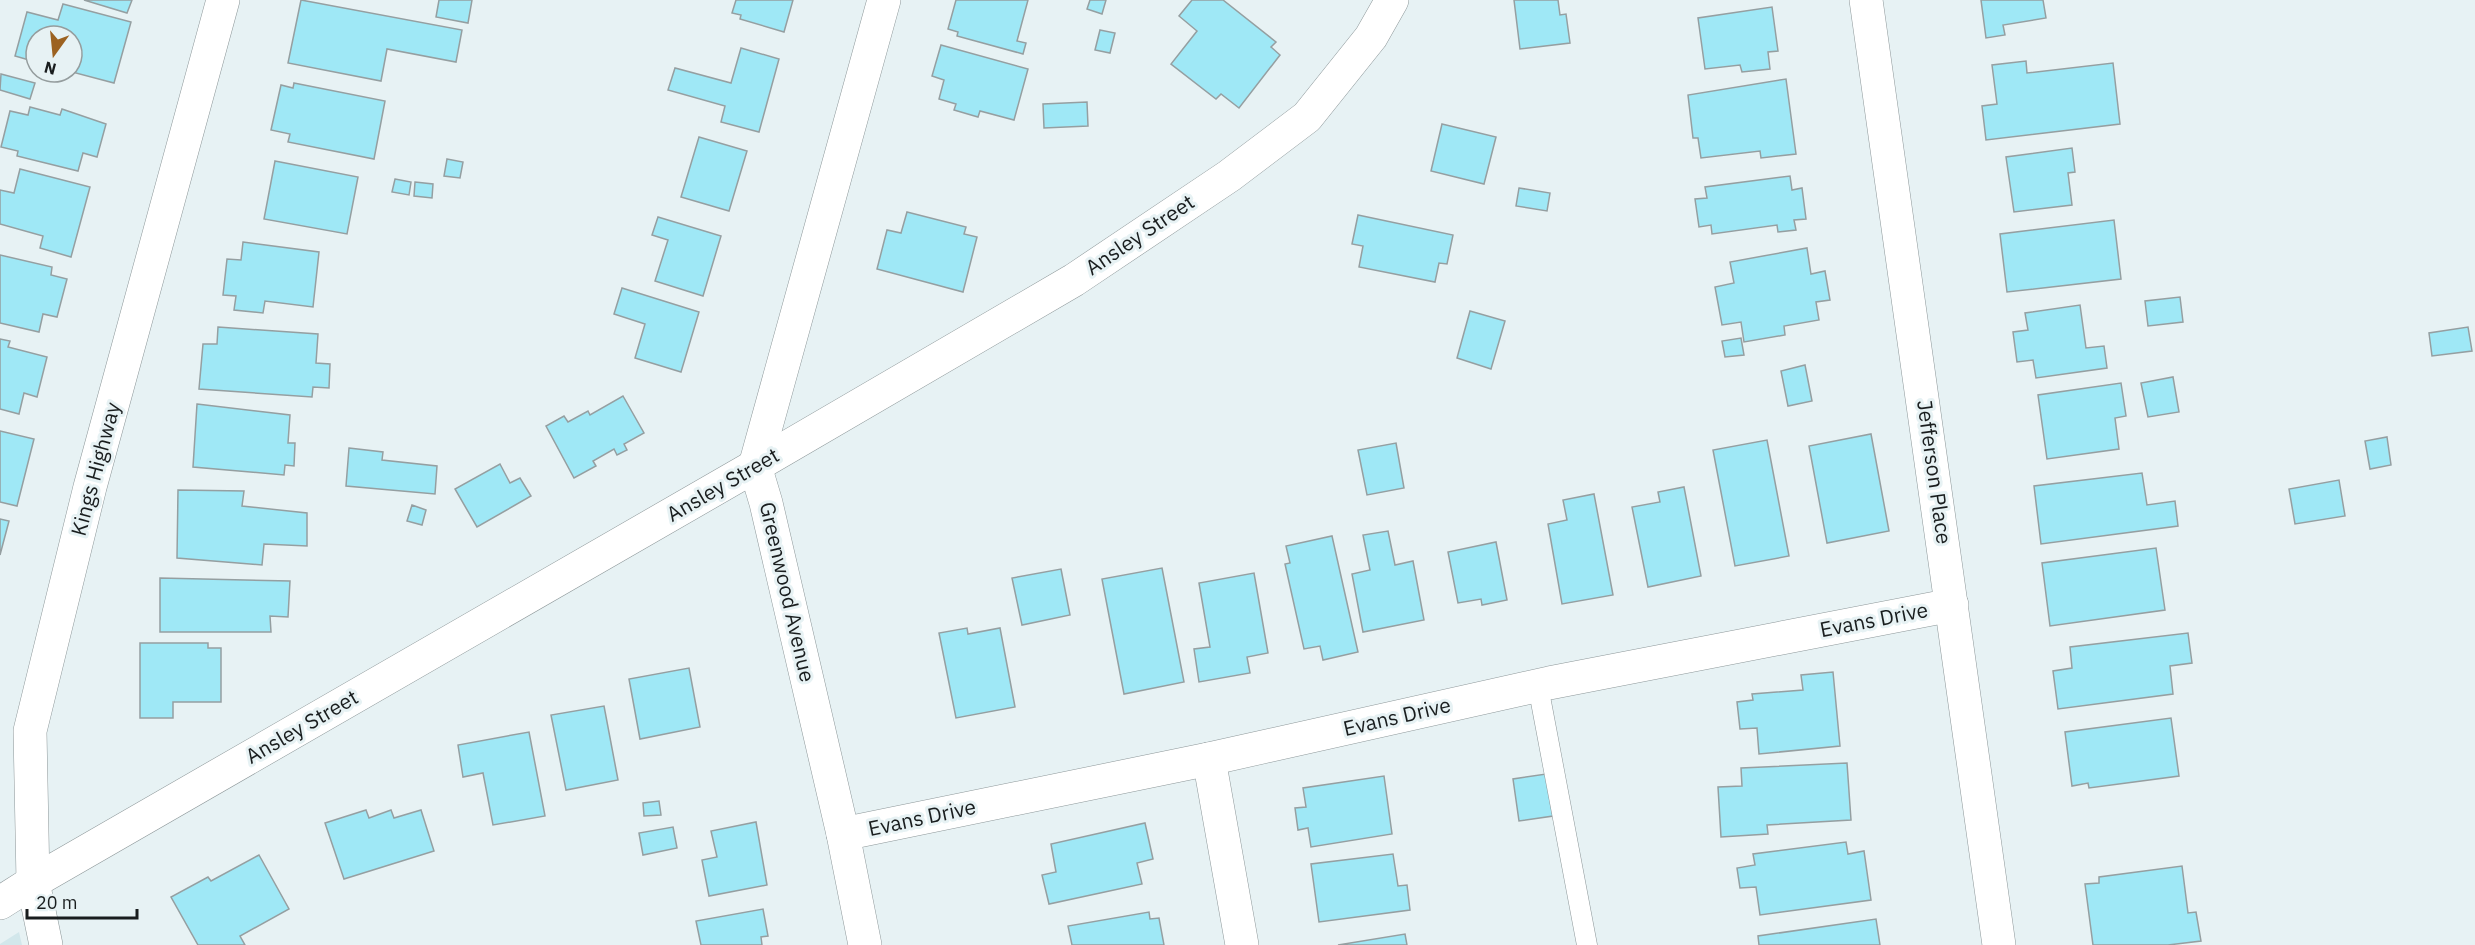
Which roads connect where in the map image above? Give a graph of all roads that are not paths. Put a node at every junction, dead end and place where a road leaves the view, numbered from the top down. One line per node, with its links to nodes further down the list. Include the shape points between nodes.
1 (223, 0): 10 (street, Kings Highway, via 90,487 30,731)
2 (884, 0): 5 (street)
3 (1392, 0): 5 (street, Ansley Street, via 1371,37 1307,117 1229,176 1074,280)
4 (1866, 0): 6 (street, Jefferson Place)
5 (755, 466): 9 (street, Greenwood Avenue); 10 (street, Ansley Street)
6 (1952, 605): 7 (street, Evans Drive); 16 (street, Jefferson Place)
7 (1538, 686): 8 (street, Evans Drive); 15 (lane)
8 (1209, 759): 9 (street, Evans Drive); 14 (street)
9 (843, 834): 13 (street, Greenwood Avenue)
10 (33, 882): 11 (street, Ansley Street); 12 (street, Kings Highway)
11 (0, 903)
12 (46, 945)
13 (865, 945)
14 (1242, 945)
15 (1587, 945)
16 (1999, 945)

